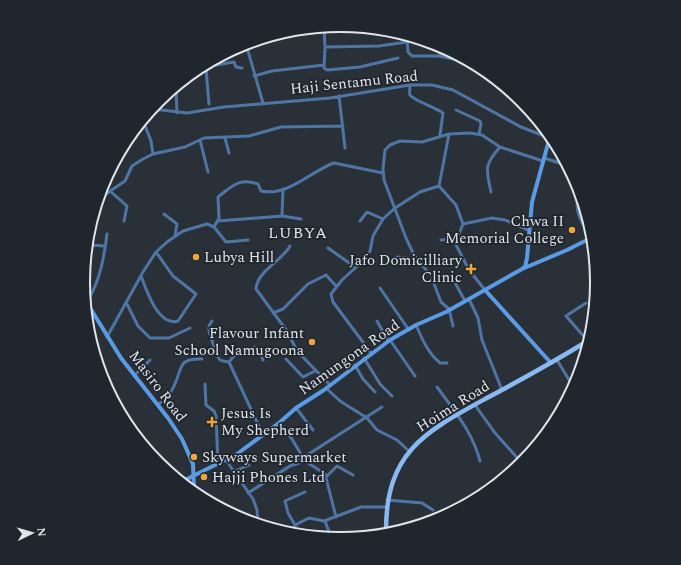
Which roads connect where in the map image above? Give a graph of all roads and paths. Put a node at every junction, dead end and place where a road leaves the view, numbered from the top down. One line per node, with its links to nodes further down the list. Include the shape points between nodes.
1 (324, 33): 4 (street)
2 (404, 41): 4 (street, via 379,46)
3 (407, 42): 7 (street, via 411,56)
4 (325, 47): 11 (street)
5 (248, 50): 14 (street)
6 (441, 53): 7 (street)
7 (439, 56): 9 (street)
8 (398, 58): 11 (street, via 347,69 327,70)
9 (453, 59)
10 (217, 65): 12 (street, via 234,62 238,68)
11 (324, 65): 14 (street, via 272,71)
12 (242, 68)
13 (206, 71): 19 (street)
14 (254, 76): 18 (street)
15 (410, 85): 17 (street, Haji Sentamu Road); 27 (street, via 410,94 414,98 443,112); 28 (street, Haji Sentamu Road, via 432,85 453,90)
16 (176, 93): 22 (street)
17 (339, 96): 18 (street, Haji Sentamu Road); 24 (street)
18 (263, 103): 22 (street, Haji Sentamu Road)
19 (209, 104)
20 (159, 110): 22 (street, Haji Sentamu Road)
21 (456, 110): 26 (street, via 480,121)
22 (177, 112)
23 (145, 126): 35 (street)
24 (343, 126): 29 (street, via 280,127 249,136); 33 (street)
25 (448, 134): 26 (street); 27 (street); 40 (street)
26 (478, 134): 32 (street)
27 (440, 135): 39 (street, via 424,141 400,141 390,144 384,153)
28 (544, 137)
29 (225, 138): 30 (street); 34 (street)
30 (200, 140): 35 (street, via 185,147); 38 (street)
31 (547, 140): 36 (street)
32 (500, 147): 36 (street); 43 (street, via 489,160 487,173)
33 (345, 148)
34 (229, 153)
35 (153, 154): 42 (street, via 132,166 125,181)
36 (543, 160): 37 (street); 58 (street, via 532,202)
37 (561, 164)
38 (208, 172)
39 (383, 174): 41 (street, via 334,163); 46 (street)
40 (439, 186): 46 (street, via 421,191); 55 (street, via 456,205)
41 (283, 189): 48 (street); 53 (street, via 262,192 257,184 247,182 231,185 217,198)
42 (109, 192): 44 (street); 52 (street, via 127,206)
43 (491, 192)
44 (106, 194)
45 (577, 199): 51 (street)
46 (395, 208): 50 (street); 70 (street)
47 (164, 214): 60 (street, via 177,224)
48 (282, 216): 49 (street); 53 (street)
49 (301, 219)
50 (383, 219): 54 (street, via 367,212); 72 (street, via 373,236 368,254)
51 (580, 219): 56 (street)
52 (124, 221)
53 (218, 221): 57 (street)
54 (360, 221)
55 (464, 224): 58 (street, via 492,218 505,220); 61 (street)
56 (584, 226)
57 (214, 227): 60 (street, via 209,224 201,225); 62 (street, via 224,242)
58 (530, 231): 73 (street, via 527,258)
59 (107, 234): 66 (street)
60 (175, 236): 69 (street)
61 (454, 239): 63 (street); 78 (street, via 469,270)
62 (248, 240)
63 (441, 240)
64 (587, 240): 73 (street, Namungona Road)
65 (93, 245): 66 (street)
66 (105, 246): 79 (street, via 100,274)
67 (290, 246): 84 (street, via 257,285 256,289)
68 (328, 248): 72 (street)
69 (156, 252): 74 (street); 74 (street, via 173,276 196,294 178,321 168,320 156,310)
70 (417, 259): 71 (street, via 397,257); 83 (street, via 431,276 441,302)
71 (389, 261)
72 (355, 267): 76 (street)
73 (522, 269): 78 (street, Namungona Road)
74 (141, 276): 82 (street)
75 (453, 279): 80 (street)
76 (336, 286): 84 (street, via 326,275 308,284 283,309); 96 (street, via 331,299)
77 (380, 288): 91 (street)
78 (486, 290): 80 (street, Namungona Road); 105 (street)
79 (91, 295)
80 (467, 300): 83 (street, Namungona Road); 114 (street, via 478,316 481,337)
81 (586, 303): 93 (street, via 566,316)
82 (127, 304): 90 (street, via 138,326 150,338 169,338); 92 (street)
83 (450, 309): 88 (street, Namungona Road); 89 (street)
84 (273, 313): 107 (street, via 287,331 297,351)
85 (92, 316): 92 (street, Masiro Road)
86 (212, 321): 103 (street, via 209,332 217,356 221,361)
87 (377, 321): 94 (street)
88 (416, 325): 91 (street, Namungona Road); 104 (street, via 431,353 440,363)
89 (453, 326)
90 (190, 328)
91 (409, 330): 94 (street, Namungona Road)
92 (107, 337): 108 (street, Masiro Road)
93 (584, 339)
94 (389, 341): 96 (street, Namungona Road); 109 (street)
95 (583, 343): 102 (main road, Hoima Road)
96 (371, 353): 97 (street, Namungona Road)
97 (364, 358): 106 (street, Namungona Road); 116 (street, via 377,380)
98 (202, 359): 117 (street, via 184,362 174,387)
99 (286, 359): 107 (street, via 303,377)
100 (150, 360): 108 (street)
101 (263, 360): 103 (street, via 259,349 255,347 234,356)
102 (557, 360): 105 (main road, Hoima Road); 110 (street)
103 (229, 362): 124 (street)
104 (447, 363)
105 (551, 363): 114 (main road, Hoima Road)
106 (355, 365): 112 (street, Namungona Road); 115 (street)
107 (315, 371): 112 (street)
108 (134, 376): 117 (street, Masiro Road)
109 (415, 376)
110 (570, 382)
111 (204, 384): 130 (street, via 206,405 216,416)
112 (328, 386): 120 (street, Namungona Road); 125 (street, via 340,401 367,418 377,430 397,440)
113 (437, 387): 121 (street)
114 (502, 390): 118 (main road, Hoima Road)
115 (375, 392)
116 (392, 396)
117 (158, 405): 135 (street, Masiro Road, via 185,445)
118 (474, 405): 121 (main road, Hoima Road); 126 (street)
119 (382, 407): 140 (street)
120 (296, 408): 122 (street, Namungona Road); 123 (street)
121 (457, 414): 125 (main road, Hoima Road, via 428,432); 129 (street, via 474,442)
122 (279, 423): 124 (street, Namungona Road); 128 (street)
123 (313, 430)
124 (263, 435): 127 (street, Namungona Road)
125 (410, 452): 141 (main road, Hoima Road, via 393,481)
126 (519, 459)
127 (226, 460): 130 (street, Namungona Road); 133 (street)
128 (305, 461): 132 (street); 136 (street)
129 (480, 461)
130 (218, 464): 135 (street, Namungona Road)
131 (249, 465): 133 (street)
132 (292, 465)
133 (233, 472): 140 (street)
134 (353, 475): 136 (street, via 337,466)
135 (194, 476): 137 (street, Namungona Road); 138 (street, Masiro Road)
136 (327, 476): 144 (street)
137 (186, 480)
138 (194, 486)
139 (305, 492): 147 (street, via 285,501)
140 (248, 493): 145 (street, via 258,510)
141 (387, 500): 142 (main road, Hoima Road); 143 (street, via 422,503)
142 (386, 507): 144 (street, via 360,507); 149 (main road, Hoima Road)
143 (433, 510)
144 (336, 517): 146 (street)
145 (258, 519)
146 (325, 521): 147 (street, via 309,518); 150 (street)
147 (295, 525): 148 (street)
148 (293, 528)
149 (386, 529)
150 (329, 532)

